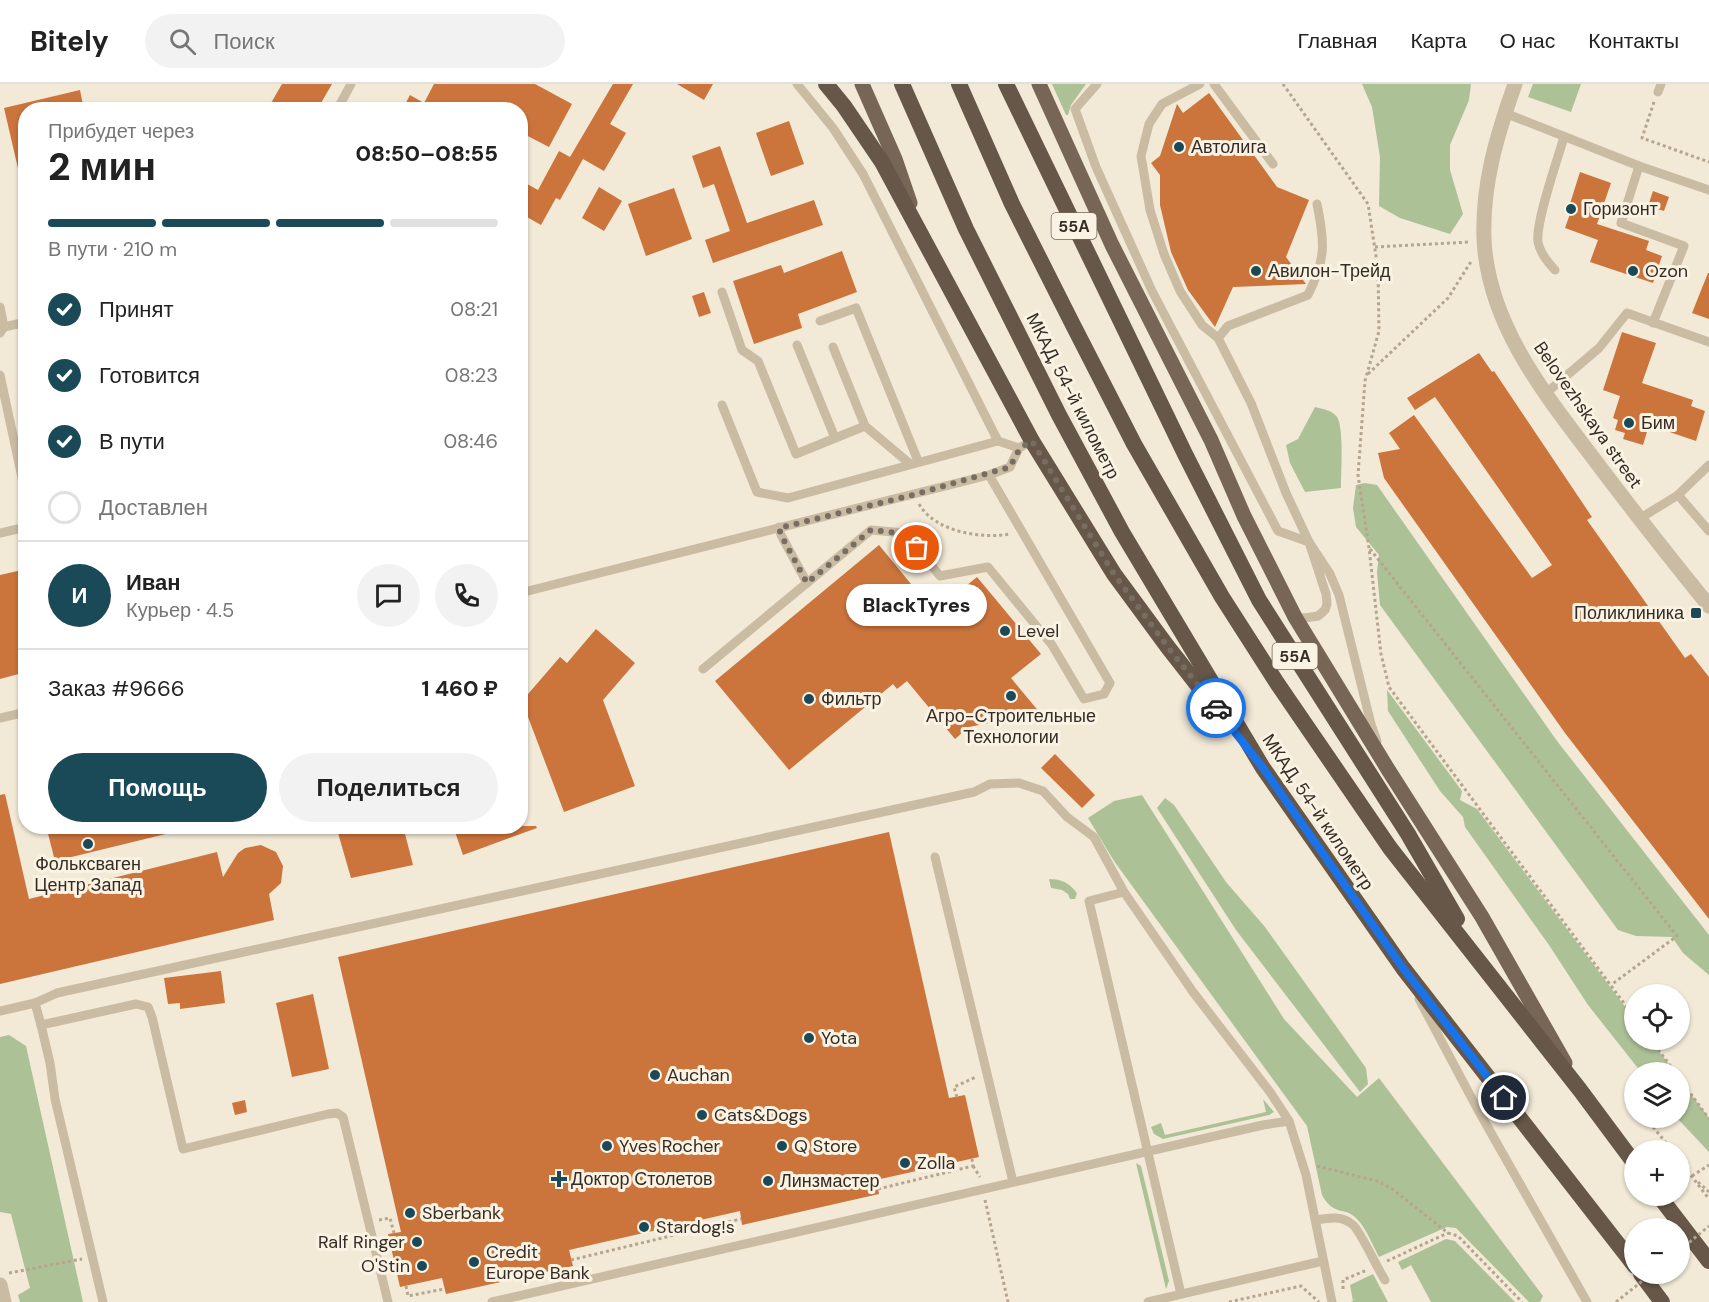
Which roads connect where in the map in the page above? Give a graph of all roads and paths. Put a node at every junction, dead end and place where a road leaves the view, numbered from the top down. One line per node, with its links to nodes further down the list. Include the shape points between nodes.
1 (351, 84): 15 (lane)
2 (797, 84): 43 (lane, via 833,128 863,174)
3 (826, 84): 23 (highway, via 882,162)
4 (862, 84): 23 (main road, via 895,159)
5 (902, 84): 66 (highway, МКАД, 54-й километр, via 966,229 1059,415 1122,532)
6 (959, 84): 71 (highway, МКАД, 54-й километр, via 1011,204 1076,331 1134,444 1222,597 1390,848)
7 (1006, 84): 71 (highway, 55А, via 1259,600 1408,834)
8 (1039, 84): 62 (main road, via 1112,245)
9 (1097, 84): 57 (lane, via 1075,109 1096,167 1152,291 1278,531)
10 (1200, 84): 33 (lane, via 1162,104 1149,124 1141,156 1150,210 1164,254 1180,291 1202,325)
11 (1214, 84): 19 (lane)
12 (1283, 84): 25 (path, via 1368,204)
13 (1515, 84): 16 (street, Belovezhskaya street)
14 (1660, 88): 18 (path, via 1642,138)
15 (341, 102)
16 (1505, 113): 17 (lane); 24 (street, Belovezhskaya street, via 1490,167)
17 (1564, 137): 20 (lane); 26 (lane, via 1538,242)
18 (1709, 162)
19 (1273, 164)
20 (1639, 166): 21 (lane); 30 (lane, via 1621,223 1684,246)
21 (1709, 190)
22 (1317, 204): 33 (lane, via 1324,251 1308,295 1228,326)
23 (920, 234): 44 (highway)
24 (1484, 241): 25 (path); 37 (path, via 1448,298); 39 (street, Belovezhskaya street, via 1492,285 1510,336)
25 (1374, 247): 37 (path, via 1379,331)
26 (1555, 270)
27 (722, 292): 42 (lane, via 741,350 759,361 796,454)
28 (0, 307): 32 (lane)
29 (820, 321): 46 (lane, via 856,308)
30 (1653, 323): 34 (lane); 39 (lane, via 1627,313 1599,348)
31 (18, 325): 32 (lane)
32 (2, 330)
33 (1218, 338): 57 (lane, via 1251,403)
34 (1709, 342)
35 (797, 345): 42 (lane)
36 (833, 347): 41 (lane)
37 (1367, 374): 58 (path, via 1358,475)
38 (0, 375): 45 (lane)
39 (1545, 393): 51 (street, Belovezhskaya street)
40 (722, 405): 46 (lane, via 758,492 788,498)
41 (865, 426): 42 (lane); 46 (lane)
42 (835, 438)
43 (998, 441): 44 (lane); 46 (lane)
44 (1026, 444): 48 (lane, via 1010,467); 66 (highway, via 1114,574)
45 (18, 459)
46 (913, 462)
47 (1709, 465): 50 (lane)
48 (989, 475): 49 (lane); 55 (lane)
49 (913, 495): 52 (lane); 55 (path, via 922,510 942,525 962,532 1002,536)
50 (1678, 495): 51 (lane); 54 (lane)
51 (1639, 519): 61 (street, Belovezhskaya street)
52 (779, 528): 59 (lane); 60 (lane)
53 (18, 529): 56 (lane)
54 (1709, 531)
55 (1022, 532): 59 (lane, via 1110,683 1104,694 1084,699 1052,645 988,567 940,576 906,534 871,530)
56 (0, 533)
57 (1309, 542): 62 (lane, via 1327,604 1318,616); 67 (lane, via 1339,595 1371,724)
58 (1369, 548): 72 (path, via 1381,654 1389,687); 72 (path, via 1677,936)
59 (807, 583): 63 (lane)
60 (528, 591)
61 (1709, 606)
62 (1295, 617): 67 (main road)
63 (703, 669)
64 (18, 714): 65 (lane)
65 (0, 718)
66 (1263, 768): 70 (highway, МКАД, 54-й километр)
67 (1389, 771): 78 (main road, via 1482,917)
68 (935, 856): 77 (lane)
69 (1124, 892): 73 (lane, via 1094,837 1066,817 1043,791 1019,783 990,784 974,792 57,993); 82 (lane); 86 (lane, via 1089,901)
70 (1403, 968): 109 (highway, МКАД, 54-й километр); 133 (lane)
71 (1488, 972): 78 (highway, МКАД, 54-й километр)
72 (1611, 985): 74 (path)
73 (36, 1003): 75 (lane); 76 (lane)
74 (1624, 1003)
75 (0, 1011)
76 (41, 1025): 103 (lane, via 136,1004 148,1007 183,1149 337,1113 345,1122); 124 (lane)
77 (987, 1072): 80 (path, via 954,1087); 94 (lane)
78 (1580, 1090): 85 (highway, МКАД, 54-й километр)
79 (1690, 1093): 81 (path)
80 (957, 1097)
81 (1709, 1119)
82 (1289, 1121): 86 (lane); 90 (lane)
83 (1654, 1128): 84 (path)
84 (1664, 1140)
85 (1624, 1149)
86 (1148, 1151): 94 (lane); 121 (lane)
87 (972, 1159): 89 (path)
88 (1709, 1165): 92 (path)
89 (973, 1166): 93 (path); 95 (path)
90 (1304, 1166): 102 (lane); 106 (path, via 1377,1181)
91 (1690, 1174): 92 (path)
92 (1692, 1176): 96 (path); 97 (path)
93 (980, 1178)
94 (1013, 1182): 126 (lane)
95 (878, 1188)
96 (1709, 1192)
97 (1709, 1199)
98 (985, 1200): 127 (path)
99 (1667, 1206): 100 (highway)
100 (1676, 1217): 108 (lane); 113 (highway)
101 (741, 1219): 111 (path)
102 (1316, 1220): 112 (lane); 114 (lane, via 1332,1217 1354,1225)
103 (369, 1222): 105 (path, via 390,1218); 125 (lane)
104 (1709, 1226): 107 (path, bridge)
105 (394, 1233)
106 (1448, 1233): 114 (path); 132 (path, via 1458,1236)
107 (1690, 1242)
108 (1709, 1246)
109 (1624, 1252)
110 (84, 1259): 115 (path)
111 (572, 1260)
112 (1323, 1261): 121 (lane); 131 (lane)
113 (1709, 1262)
114 (1376, 1266): 116 (lane); 122 (path, via 1343,1280)
115 (4, 1279): 123 (street)
116 (1385, 1280)
117 (1638, 1284): 134 (path, bridge)
118 (1648, 1284): 135 (highway)
119 (406, 1286): 120 (path, via 408,1296)
120 (444, 1289)
121 (1180, 1294): 128 (lane)
122 (1343, 1297)
123 (4, 1302)
124 (102, 1302)
125 (388, 1302)
126 (492, 1302)
127 (1008, 1302)
128 (1150, 1302)
129 (1229, 1302): 130 (path, via 1300,1286)
130 (1320, 1302)
131 (1332, 1302)
132 (1522, 1302)
133 (1587, 1302)
134 (1616, 1302)
135 (1662, 1302)

